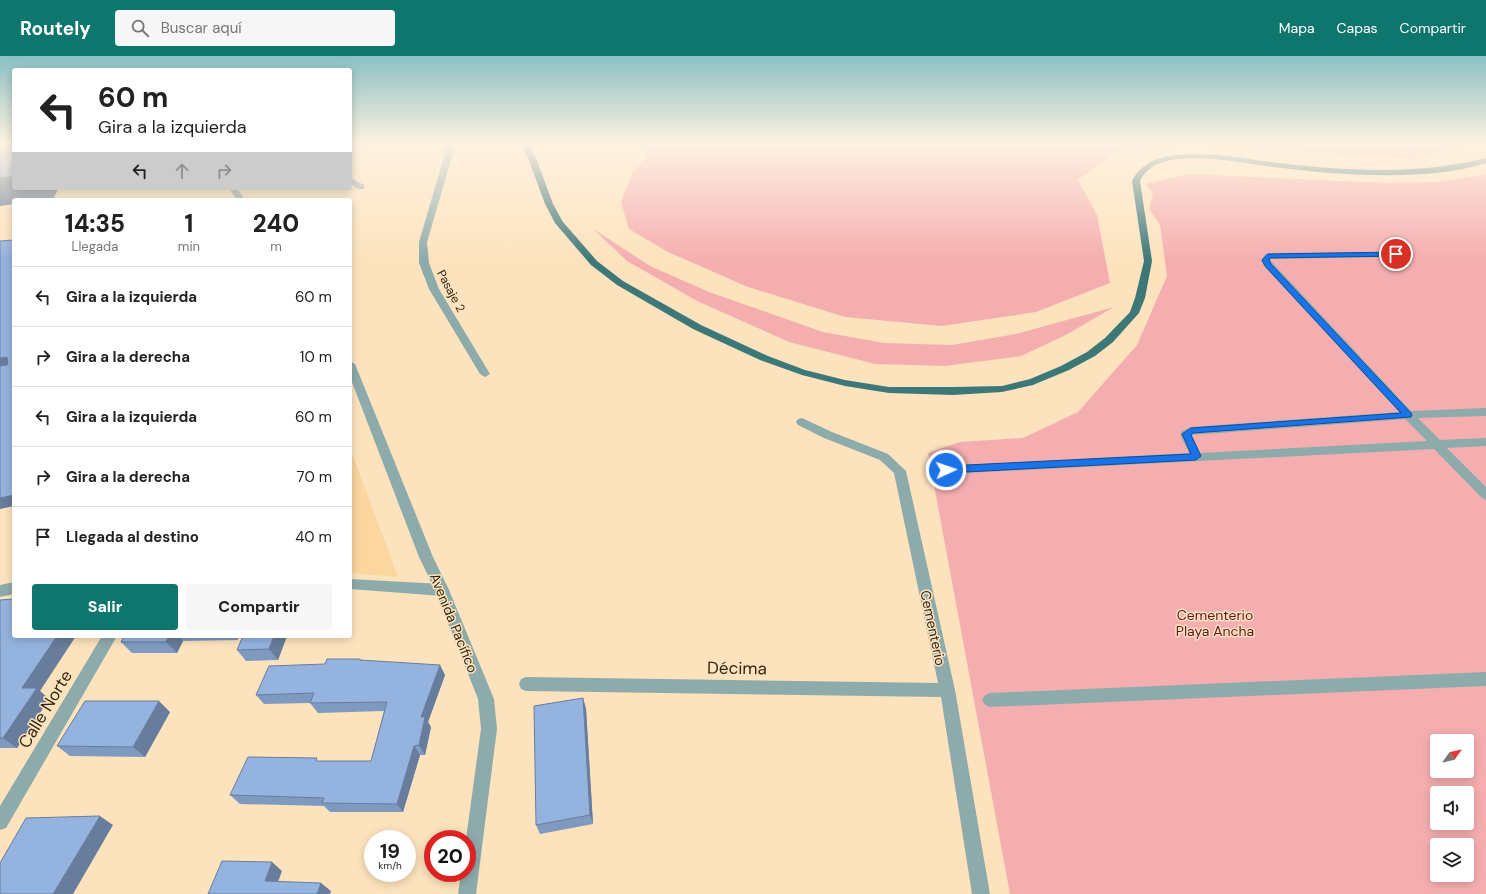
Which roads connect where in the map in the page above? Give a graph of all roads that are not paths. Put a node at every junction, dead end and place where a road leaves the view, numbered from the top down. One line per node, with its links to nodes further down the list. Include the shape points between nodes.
1 (353, 182): 5 (street)
2 (441, 182): 8 (street, Pasaje 2, via 423,242 424,263 434,289)
3 (541, 182): 4 (main road, via 559,223 594,263 649,301 717,336 764,358 845,384 889,390 953,392 1002,389 1033,382 1092,354 1121,328 1134,313 1148,261)
4 (1136, 182)
5 (361, 187)
6 (1396, 254): 10 (street, via 1268,256 1265,260)
7 (352, 369): 19 (street, Avenida Pacífico)
8 (485, 374)
9 (1486, 412): 10 (street)
10 (1408, 415): 13 (street); 14 (street, via 1191,430 1186,434)
11 (802, 422): 24 (street, Cementerio, via 884,457 900,471)
12 (1486, 442): 13 (street)
13 (1437, 444): 14 (street); 16 (street)
14 (1196, 456): 15 (street)
15 (946, 470)
16 (1486, 495)
17 (352, 584): 19 (street)
18 (12, 588): 20 (street)
19 (442, 590): 27 (street, Avenida Pacífico, via 486,699 489,729)
20 (0, 591)
21 (109, 638): 26 (street, Calle Norte)
22 (1486, 680): 25 (street)
23 (526, 684): 24 (street, Décima)
24 (947, 690): 28 (street, Cementerio)
25 (990, 700)
26 (0, 822)
27 (467, 894)
28 (981, 894)

